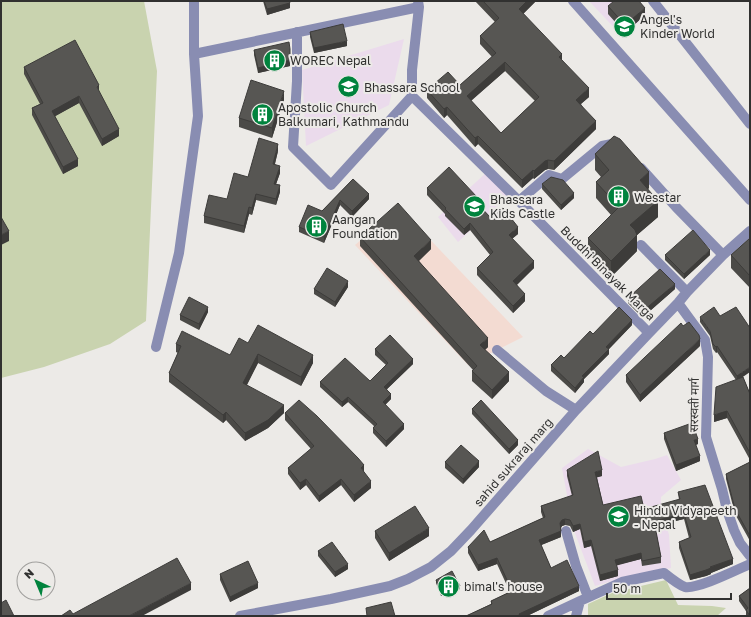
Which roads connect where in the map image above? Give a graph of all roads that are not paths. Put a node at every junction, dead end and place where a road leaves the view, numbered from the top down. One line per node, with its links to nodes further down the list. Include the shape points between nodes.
1 (194, 1): 6 (street)
2 (573, 1): 11 (street)
3 (653, 1): 8 (street)
4 (418, 4): 5 (street); 7 (street)
5 (297, 32): 6 (street); 7 (street, via 293,147 331,184)
6 (194, 54): 19 (street, via 198,116 179,253)
7 (412, 96): 12 (street, Buddhi Binayak Marga)
8 (750, 124)
9 (624, 150): 12 (street, via 612,144 602,146 562,178 549,175)
10 (634, 161): 15 (street)
11 (750, 200)
12 (519, 201): 18 (street, Buddhi Binayak Marga)
13 (750, 231): 15 (street, sahid sukraraj marg)
14 (641, 245): 16 (street)
15 (723, 255): 16 (street, sahid sukraraj marg)
16 (687, 292): 17 (street, sahid sukraraj marg)
17 (678, 304): 18 (street, sahid sukraraj marg); 23 (street, सरस्वती मार्ग, via 705,340 708,357 706,437 734,530)
18 (649, 333): 21 (street, sahid sukraraj marg)
19 (156, 347)
20 (497, 350): 21 (street, via 546,391)
21 (576, 410): 26 (street, sahid sukraraj marg, via 471,530 431,567 390,586)
22 (566, 531): 25 (street)
23 (750, 556)
24 (750, 564): 25 (street, via 693,587 684,587 664,574 622,582)
25 (584, 599): 27 (street); 28 (street)
26 (240, 616)
27 (548, 616)
28 (576, 616)

